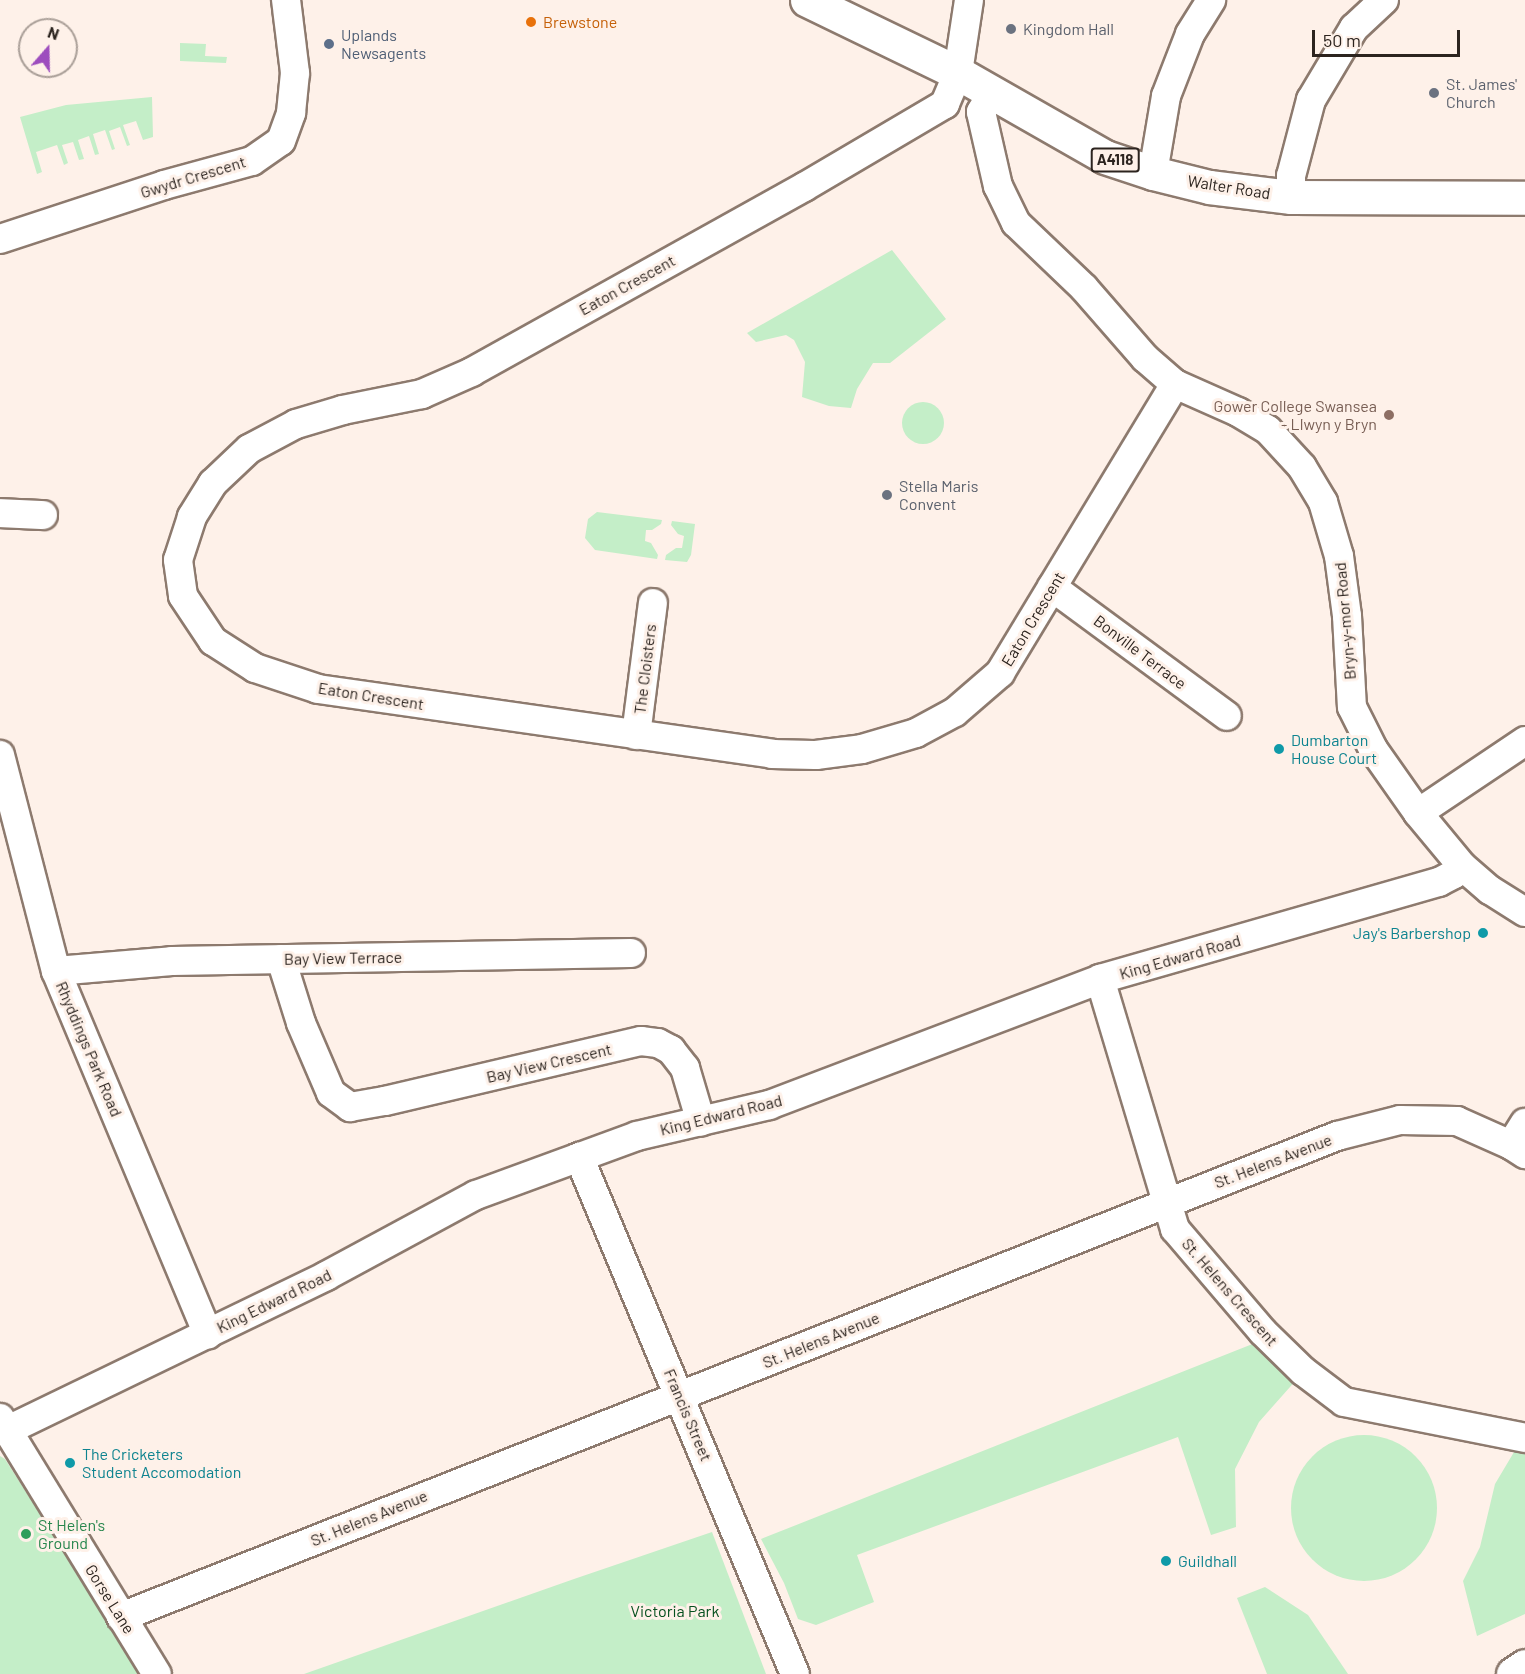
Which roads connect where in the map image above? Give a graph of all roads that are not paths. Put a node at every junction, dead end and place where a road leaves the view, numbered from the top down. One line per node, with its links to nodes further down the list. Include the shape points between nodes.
1 (286, 0): 11 (street, Gwydr Crescent, via 295,72 291,113 280,141 252,160)
2 (807, 0): 6 (main road, A4118)
3 (969, 0): 6 (street, Eaton Crescent)
4 (1211, 0): 8 (street, via 1190,34 1166,96)
5 (1384, 0): 9 (street, via 1354,28 1311,100 1292,176)
6 (958, 73): 7 (main road, Walter Road / A4118); 18 (street, Eaton Crescent, via 945,104 472,372 422,394 296,424 249,450 213,483 192,517 178,560 183,596 213,641 255,668 318,689)
7 (992, 93): 8 (main road, Walter Road / A4118, via 1105,157); 12 (street, Bryn-y-mor Road, via 981,112 998,186 1016,224 1084,288 1145,358)
8 (1153, 173): 9 (main road, Walter Road / A4118, via 1209,186)
9 (1291, 197): 10 (main road, Walter Road / A4118)
10 (1525, 198)
11 (0, 239)
12 (1175, 384): 15 (street, Eaton Crescent); 21 (street, Bryn-y-mor Road, via 1268,430 1302,467 1323,502 1339,556 1352,707 1373,749)
13 (0, 513): 14 (street)
14 (43, 515)
15 (1052, 587): 17 (street, Bonville Terrace); 18 (street, Eaton Crescent, via 1000,673 955,712 916,733 862,749 816,755 772,754)
16 (653, 603): 18 (street, The Cloisters)
17 (1227, 716)
18 (636, 735)
19 (1525, 741): 21 (street)
20 (0, 755): 26 (street, Rhyddings Park Road)
21 (1418, 813): 22 (street, Bryn-y-mor Road)
22 (1462, 866): 23 (street, Bryn-y-mor Road); 27 (street, King Edward Road, via 1439,882)
23 (1525, 912)
24 (631, 952): 25 (street, Bay View Terrace)
25 (282, 959): 26 (street, Bay View Terrace, via 172,961); 28 (street, Bay View Crescent, via 301,1023 331,1093 350,1107 641,1041 671,1050 685,1068)
26 (56, 971): 32 (street, Rhyddings Park Road)
27 (1100, 979): 28 (street, King Edward Road, via 769,1105); 31 (street, St. Helens Crescent)
28 (701, 1122): 30 (street, King Edward Road, via 637,1136)
29 (1520, 1141): 31 (street, St. Helens Avenue, via 1457,1121 1400,1120 1337,1136)
30 (579, 1157): 32 (street, King Edward Road, via 476,1195); 33 (street, Francis Street)
31 (1167, 1203): 33 (street, St. Helens Avenue); 35 (street, St. Helens Crescent, via 1175,1229 1229,1294 1303,1371 1344,1402)
32 (208, 1334): 34 (street, King Edward Road)
33 (680, 1395): 36 (street, St. Helens Avenue); 39 (street, Francis Street)
34 (2, 1426): 36 (street, Gorse Lane)
35 (1525, 1438)
36 (121, 1617): 38 (street, Gorse Lane)
37 (1525, 1666): 40 (main road)
38 (157, 1674)
39 (795, 1674)
40 (1513, 1674)

